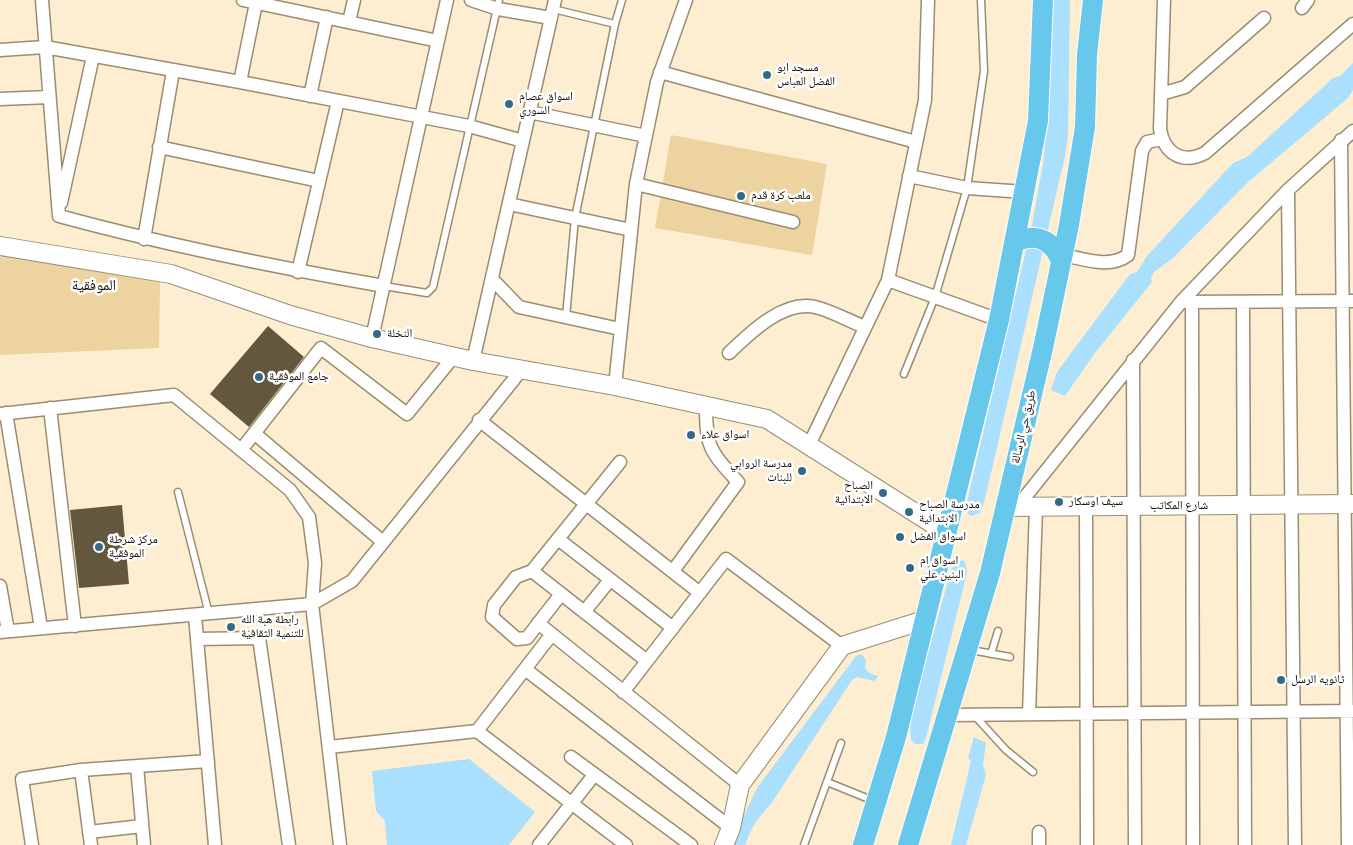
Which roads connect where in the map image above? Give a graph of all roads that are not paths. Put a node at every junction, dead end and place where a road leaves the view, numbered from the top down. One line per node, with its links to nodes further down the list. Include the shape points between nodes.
1 (42, 0): 22 (street)
2 (242, 0): 13 (street)
3 (354, 0): 18 (street)
4 (447, 0): 21 (street)
5 (472, 0): 14 (street)
6 (622, 0): 19 (lane)
7 (686, 0): 26 (street)
8 (928, 0): 42 (street, via 925,100)
9 (981, 0): 47 (lane, via 984,71)
10 (1043, 0): 49 (main road, via 1038,121)
11 (1093, 0): 57 (main road, طريق حي الرسالة, via 1087,55 1085,127)
12 (1164, 0): 28 (street)
13 (256, 2): 16 (street); 27 (street)
14 (498, 4): 15 (street); 36 (lane)
15 (553, 9): 19 (lane); 33 (street)
16 (327, 17): 18 (street); 30 (street)
17 (1264, 18): 28 (street, via 1186,87)
18 (349, 22): 21 (street)
19 (615, 24): 35 (lane)
20 (1353, 24): 39 (street, via 1196,158 1179,158 1172,154)
21 (438, 42): 34 (street)
22 (45, 47): 23 (street); 24 (street); 29 (street)
23 (0, 50)
24 (93, 56): 25 (street); 51 (street)
25 (173, 70): 27 (street); 43 (street)
26 (660, 72): 38 (street); 42 (street)
27 (240, 82): 30 (street)
28 (1161, 94): 39 (street)
29 (49, 96): 31 (street); 51 (street)
30 (310, 96): 32 (street)
31 (0, 99)
32 (338, 101): 34 (street); 45 (street)
33 (529, 112): 35 (street); 41 (street)
34 (421, 117): 36 (street); 62 (street)
35 (593, 125): 38 (street); 52 (lane)
36 (469, 126): 41 (street); 62 (lane, via 433,287 427,293)
37 (1353, 131): 40 (street)
38 (646, 136): 46 (street)
39 (1162, 139): 57 (street, via 1147,142 1142,151 1128,255 1120,262 1099,262)
40 (1341, 140): 48 (street); 65 (street)
41 (523, 141): 50 (street)
42 (916, 142): 44 (street)
43 (159, 147): 45 (street); 56 (street)
44 (909, 176): 47 (street); 61 (street)
45 (319, 181): 59 (street)
46 (636, 184): 53 (street); 54 (street)
47 (967, 188): 49 (street); 63 (lane)
48 (1288, 190): 64 (street); 66 (street)
49 (1025, 192): 55 (main road)
50 (509, 204): 52 (street); 60 (street)
51 (59, 216): 56 (street)
52 (575, 218): 54 (street); 68 (lane)
53 (793, 222)
54 (631, 230): 71 (street)
55 (1020, 230): 57 (main road, via 1043,232); 69 (main road)
56 (144, 239): 59 (street)
57 (1061, 244): 96 (main road, طريق حي الرسالة)
58 (0, 246): 72 (street, via 171,274 290,316)
59 (298, 272): 62 (street)
60 (492, 279): 68 (street, via 519,307); 75 (street)
61 (888, 280): 63 (street); 70 (street)
62 (384, 286): 72 (street)
63 (936, 297): 69 (street); 78 (lane)
64 (1289, 301): 65 (street); 67 (street); 92 (street)
65 (1348, 301): 90 (street)
66 (1187, 302): 67 (street); 76 (street); 95 (street)
67 (1243, 302): 91 (street)
68 (566, 319): 71 (street)
69 (998, 320): 98 (main road)
70 (865, 327): 73 (street, via 814,307 795,308 779,314 750,333); 85 (street)
71 (620, 329): 79 (street)
72 (372, 338): 74 (street)
73 (730, 353)
74 (454, 356): 75 (street); 84 (street, via 407,414 321,348)
75 (474, 360): 77 (street)
76 (1132, 360): 94 (street); 96 (street)
77 (523, 368): 79 (street); 83 (street)
78 (904, 374)
79 (615, 386): 80 (street)
80 (706, 406): 85 (street, via 767,419); 102 (street, via 706,437 716,457 738,482)
81 (50, 408): 82 (street); 86 (street, via 174,394); 113 (street)
82 (3, 413): 114 (street)
83 (479, 420): 89 (street); 100 (street)
84 (254, 433): 86 (street); 100 (street)
85 (809, 445): 98 (street)
86 (242, 450): 107 (street, via 290,490 309,516 315,563)
87 (620, 462): 89 (street)
88 (178, 492): 109 (lane)
89 (586, 504): 99 (street); 102 (street)
90 (1349, 504): 92 (street, شارع المكاتب); 128 (street)
91 (1244, 505): 92 (street, شارع المكاتب); 95 (street, شارع المكاتب); 130 (street)
92 (1291, 505): 127 (street)
93 (1086, 506): 94 (street, شارع المكاتب); 97 (street, شارع المكاتب); 133 (street)
94 (1133, 506): 95 (street, شارع المكاتب); 131 (street)
95 (1193, 506): 129 (street)
96 (1011, 507): 97 (street, شارع المكاتب); 121 (main road, طريق حي الرسالة)
97 (1036, 507): 132 (street)
98 (947, 533): 111 (main road)
99 (558, 539): 101 (street); 103 (street)
100 (383, 542): 107 (street, via 352,582)
101 (532, 571): 106 (street); 112 (street, via 516,577 494,605 492,617 517,640 527,638)
102 (673, 571): 105 (street)
103 (610, 580): 108 (street); 115 (street)
104 (0, 586): 116 (street)
105 (700, 592): 115 (street); 120 (street, via 726,559)
106 (561, 594): 108 (street); 112 (street)
107 (312, 604): 109 (street); 138 (street)
108 (584, 612): 124 (street)
109 (209, 614): 110 (street)
110 (195, 616): 113 (street); 119 (street)
111 (924, 620): 120 (street); 147 (main road)
112 (538, 623): 118 (street)
113 (75, 626): 114 (street)
114 (41, 628): 116 (street)
115 (672, 628): 124 (street)
116 (4, 631)
117 (998, 631): 122 (lane)
118 (552, 634): 125 (street); 126 (street)
119 (198, 640): 140 (street); 157 (street, via 259,638)
120 (842, 646): 146 (street)
121 (967, 650): 122 (lane); 134 (main road, طريق حي الرسالة)
122 (992, 654): 123 (lane)
123 (1010, 657)
124 (647, 661): 126 (street)
125 (525, 669): 136 (street); 150 (street)
126 (623, 692): 146 (street)
127 (1293, 711): 128 (street); 130 (street); 171 (street)
128 (1350, 711): 172 (street)
129 (1193, 712): 130 (street); 131 (street); 169 (street)
130 (1245, 712): 170 (street)
131 (1134, 713): 133 (street); 168 (street)
132 (1029, 714): 133 (street); 135 (street)
133 (1087, 714): 167 (street)
134 (949, 715): 135 (street); 165 (main road, طريق حي الرسالة)
135 (974, 715): 143 (lane, via 1006,750)
136 (478, 732): 138 (street); 148 (street)
137 (841, 743): 145 (lane)
138 (329, 747): 158 (street)
139 (571, 758): 144 (street)
140 (208, 761): 141 (street); 156 (street)
141 (137, 766): 142 (street); 149 (street)
142 (81, 770): 151 (street); 153 (street, via 22,779)
143 (1033, 772)
144 (594, 775): 148 (street); 161 (street)
145 (827, 782): 147 (lane); 163 (lane)
146 (740, 786): 150 (street)
147 (877, 802): 164 (main road)
148 (571, 804): 159 (street); 160 (street)
149 (142, 826): 151 (street); 155 (street)
150 (730, 828): 162 (street)
151 (89, 832): 154 (street)
152 (1039, 832): 166 (street)
153 (32, 845)
154 (91, 845)
155 (144, 845)
156 (216, 845)
157 (289, 845)
158 (340, 845)
159 (539, 845)
160 (626, 845)
161 (691, 845)
162 (724, 845)
163 (804, 845)
164 (863, 845)
165 (908, 845)
166 (1039, 845)
167 (1087, 845)
168 (1135, 845)
169 (1193, 845)
170 (1245, 845)
171 (1295, 845)
172 (1348, 845)

